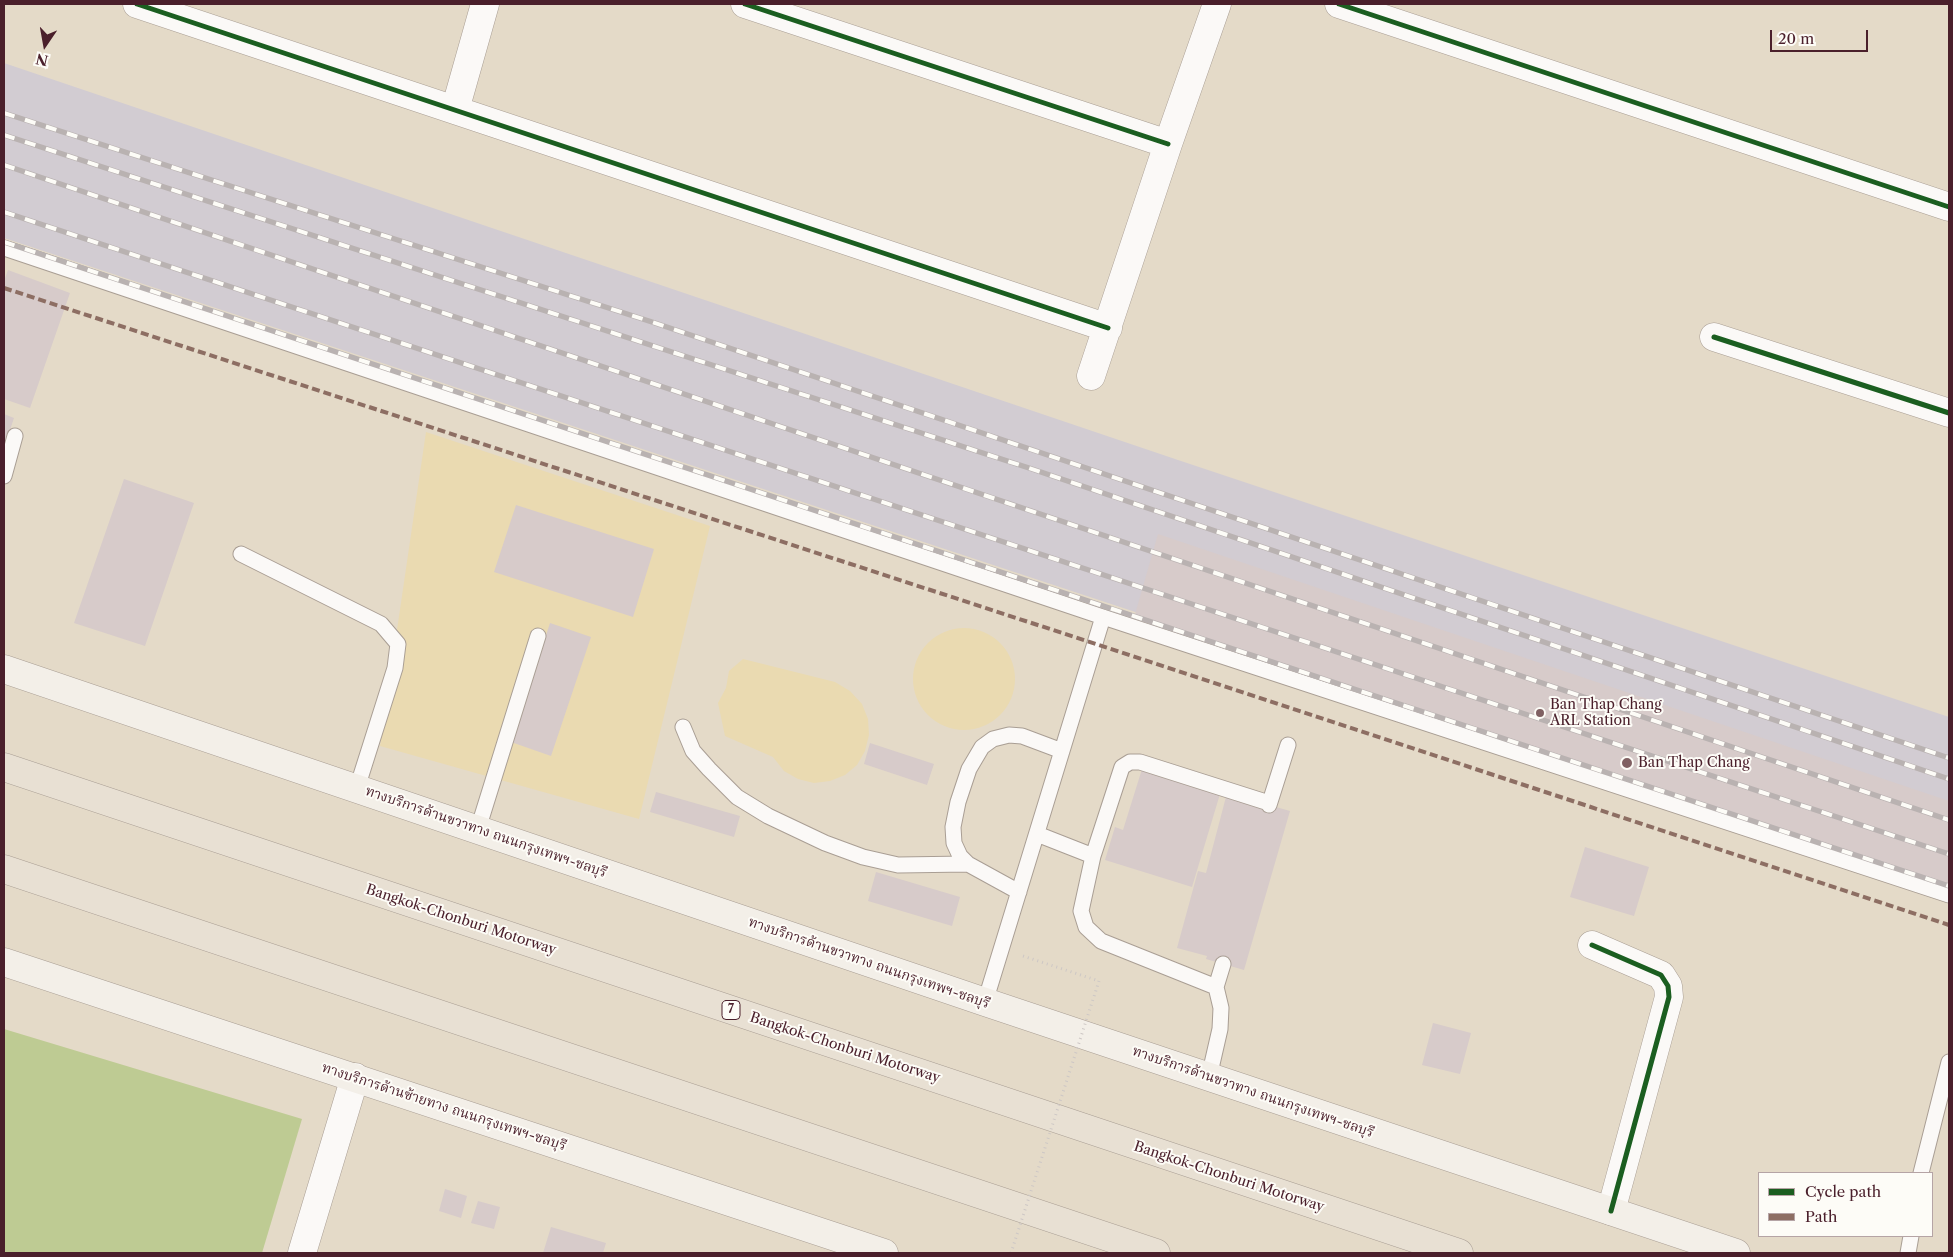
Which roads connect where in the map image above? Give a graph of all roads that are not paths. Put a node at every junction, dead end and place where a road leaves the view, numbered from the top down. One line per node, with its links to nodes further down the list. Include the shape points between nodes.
1 (137, 4): 6 (street)
2 (485, 4): 6 (street)
3 (746, 4): 7 (street)
4 (1217, 4): 7 (street)
5 (1338, 4): 8 (street)
6 (455, 110): 10 (street)
7 (1168, 144): 10 (street)
8 (1949, 207)
9 (4, 248): 17 (lane)
10 (1108, 328): 12 (street)
11 (1714, 337): 13 (street)
12 (1091, 376)
13 (1949, 413)
14 (15, 436): 15 (lane)
15 (4, 476)
16 (241, 554): 24 (lane, via 381,624 398,644 395,668)
17 (1103, 617): 22 (lane); 31 (lane)
18 (538, 636): 25 (lane)
19 (4, 669): 24 (main road, ทางบริการด้านขวาทาง ถนนกรุงเทพฯ-ชลบุรี)
20 (683, 727): 28 (lane, via 693,751 709,768 737,797 768,816 863,857 898,864)
21 (1288, 745): 27 (lane, via 1269,804 1140,762 1130,762 1122,767)
22 (1062, 751): 26 (lane); 28 (lane, via 1022,736 1009,735 993,739 982,747 969,769 952,827 954,843)
23 (4, 767): 46 (highway, Bangkok-Chonburi Motorway / 7)
24 (357, 788): 25 (main road, ทางบริการด้านขวาทาง ถนนกรุงเทพฯ-ชลบุรี)
25 (478, 829): 36 (main road, ทางบริการด้านขวาทาง ถนนกรุงเทพฯ-ชลบุรี)
26 (1036, 834): 27 (lane); 30 (lane)
27 (1093, 856): 35 (lane, via 1081,911 1086,927 1101,941)
28 (968, 864): 30 (lane)
29 (4, 869): 45 (highway)
30 (1019, 892): 36 (lane)
31 (1949, 895)
32 (1592, 945): 41 (street, via 1661,975 1668,986 1668,997)
33 (4, 962): 38 (main road, ทางบริการด้านซ้ายทาง ถนนกรุงเทพฯ-ชลบุรี)
34 (1224, 964): 35 (lane)
35 (1216, 987): 39 (lane, via 1221,1008 1220,1029)
36 (984, 1002): 39 (main road, ทางบริการด้านขวาทาง ถนนกรุงเทพฯ-ชลบุรี)
37 (1949, 1062): 40 (lane)
38 (355, 1077): 43 (street); 44 (main road, ทางบริการด้านซ้ายทาง ถนนกรุงเทพฯ-ชลบุรี)
39 (1209, 1077): 41 (main road, ทางบริการด้านขวาทาง ถนนกรุงเทพฯ-ชลบุรี)
40 (1921, 1172)
41 (1611, 1211): 47 (main road, ทางบริการด้านขวาทาง ถนนกรุงเทพฯ-ชลบุรี)
42 (1911, 1237): 48 (lane)
43 (302, 1253)
44 (884, 1253)
45 (1156, 1253)
46 (1459, 1253)
47 (1736, 1253)
48 (1908, 1253)

